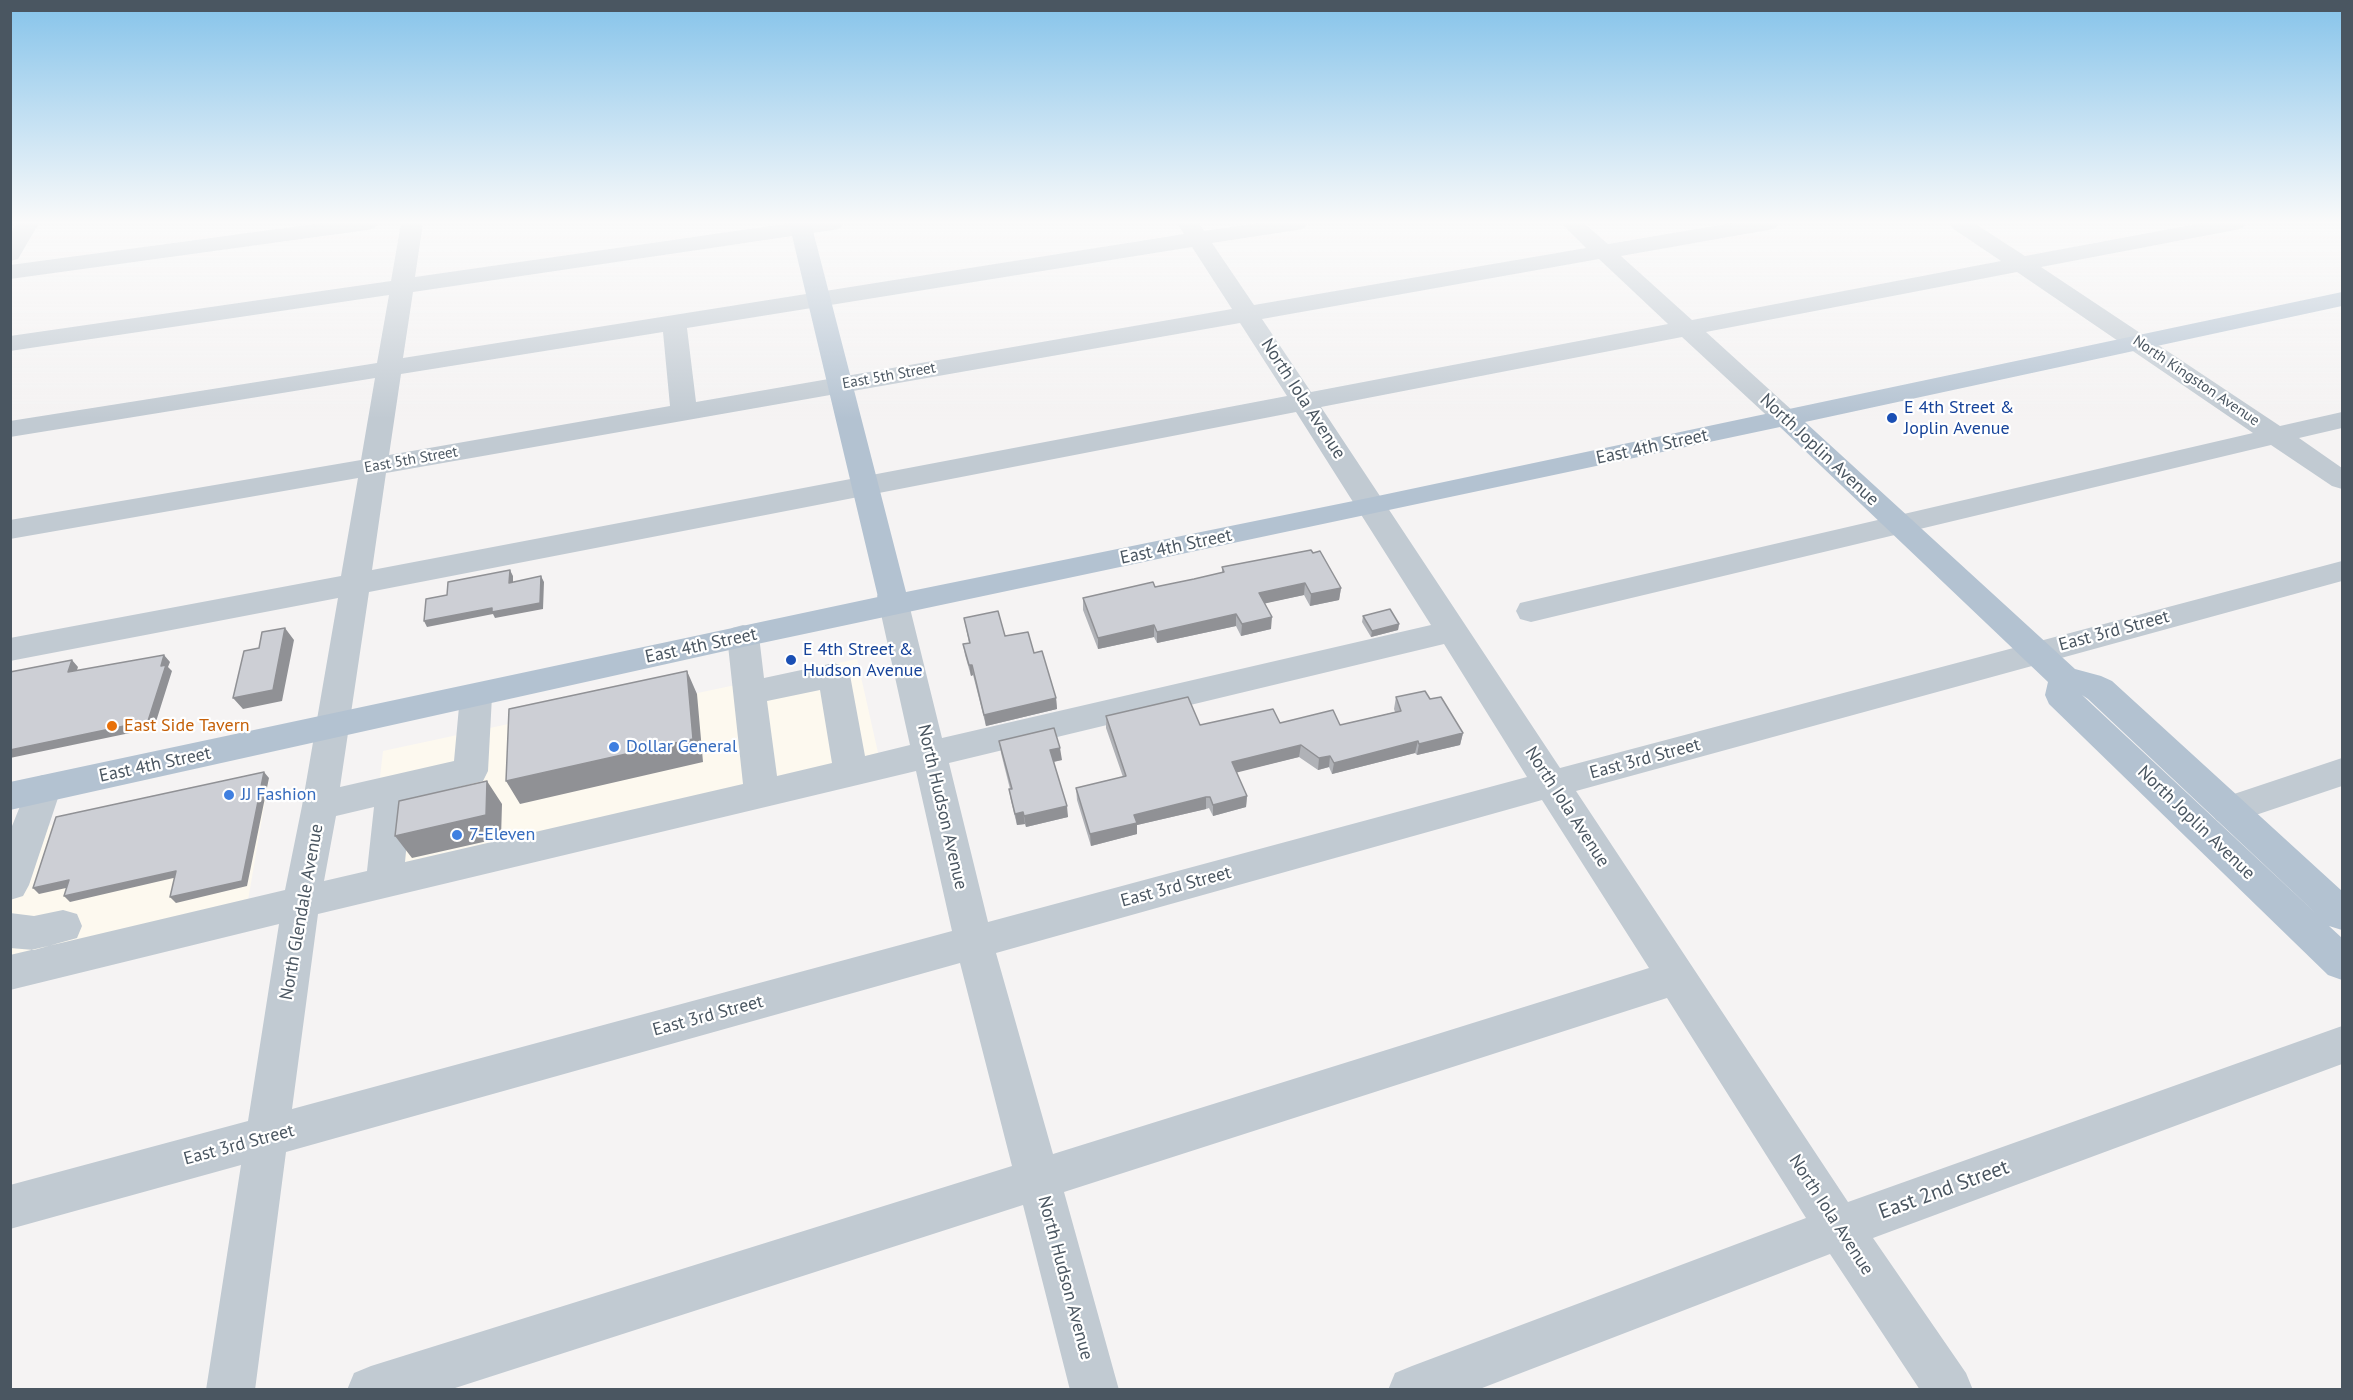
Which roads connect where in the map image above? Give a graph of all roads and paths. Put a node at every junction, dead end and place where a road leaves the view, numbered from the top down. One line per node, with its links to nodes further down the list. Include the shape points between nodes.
1 (387, 288): 16 (street)
2 (403, 288): 17 (street, North Glendale Avenue)
3 (816, 288): 11 (main road, North Hudson Avenue)
4 (882, 288): 11 (street)
5 (1231, 288): 12 (street, North Iola Avenue)
6 (1386, 288): 12 (street, East 5th Street)
7 (1645, 288): 14 (street, North Joplin Avenue)
8 (1895, 288): 14 (street)
9 (2058, 288): 15 (street, North Kingston Avenue)
10 (2343, 299): 15 (main road, East 4th Street)
11 (819, 300): 13 (street); 18 (main road, North Hudson Avenue)
12 (1247, 313): 18 (street, East 5th Street); 19 (street, North Iola Avenue)
13 (674, 323): 17 (street); 20 (street)
14 (1689, 328): 19 (street); 21 (street, North Joplin Avenue)
15 (2138, 342): 21 (main road, East 4th Street); 24 (street, North Kingston Avenue)
16 (10, 344)
17 (390, 369): 23 (street); 25 (street, North Glendale Avenue)
18 (839, 384): 20 (street, East 5th Street); 27 (main road, North Hudson Avenue)
19 (1306, 402): 27 (street); 28 (street, North Iola Avenue)
20 (684, 412): 25 (street, East 5th Street)
21 (1785, 418): 28 (main road, East 4th Street); 29 (main road, North Joplin Avenue)
22 (2343, 420): 24 (street)
23 (10, 429)
24 (2277, 436): 26 (street, North Kingston Avenue); 29 (street)
25 (374, 467): 30 (street, East 5th Street); 32 (street, North Glendale Avenue)
26 (2343, 480)
27 (866, 487): 32 (street); 33 (main road, North Hudson Avenue)
28 (1373, 506): 33 (main road, East 4th Street); 35 (street, North Iola Avenue)
29 (1898, 523): 34 (street); 38 (main road, North Joplin Avenue)
30 (10, 530)
31 (2343, 571): 38 (street, East 3rd Street)
32 (356, 583): 37 (street); 42 (street, North Glendale Avenue)
33 (893, 601): 36 (main road, East 4th Street); 43 (street, North Hudson Avenue)
34 (1531, 611)
35 (1453, 631): 43 (street); 46 (street, North Iola Avenue)
36 (743, 636): 40 (street); 41 (main road, East 4th Street)
37 (10, 650)
38 (2036, 652): 39 (main road, North Joplin Avenue); 46 (street, East 3rd Street)
39 (2065, 679): 51 (main road, North Joplin Avenue, via 2100,690); 59 (main road, North Joplin Avenue, via 2061,695)
40 (750, 693): 44 (street, via 834,675); 49 (street)
41 (476, 696): 42 (main road, East 4th Street); 47 (street, via 471,771)
42 (331, 728): 48 (main road, East 4th Street); 50 (street, North Glendale Avenue)
43 (930, 754): 44 (street); 58 (street, North Hudson Avenue)
44 (851, 772): 49 (street)
45 (2343, 772): 51 (street)
46 (1551, 784): 58 (street, East 3rd Street); 61 (street, North Iola Avenue)
47 (394, 788): 50 (street); 52 (street)
48 (27, 793): 53 (street)
49 (762, 793): 52 (street)
50 (320, 806): 54 (street, North Glendale Avenue)
51 (2229, 810): 55 (main road, North Joplin Avenue)
52 (384, 883): 54 (street)
53 (10, 885)
54 (301, 902): 60 (street); 63 (street, North Glendale Avenue)
55 (2343, 914)
56 (63, 926): 57 (street, via 34,933)
57 (10, 929)
58 (974, 943): 63 (street, East 3rd Street); 64 (street, North Hudson Avenue)
59 (2343, 963)
60 (10, 974)
61 (1677, 977): 64 (street); 66 (street, North Iola Avenue)
62 (2343, 1045): 66 (street, East 2nd Street)
63 (266, 1138): 65 (street, East 3rd Street); 67 (street, North Glendale Avenue)
64 (1039, 1180): 68 (street); 69 (street, North Hudson Avenue)
65 (10, 1207)
66 (1839, 1228): 70 (street, East 2nd Street); 71 (street, North Iola Avenue)
67 (230, 1389)
68 (370, 1389)
69 (1095, 1389)
70 (1413, 1389)
71 (1949, 1389)

